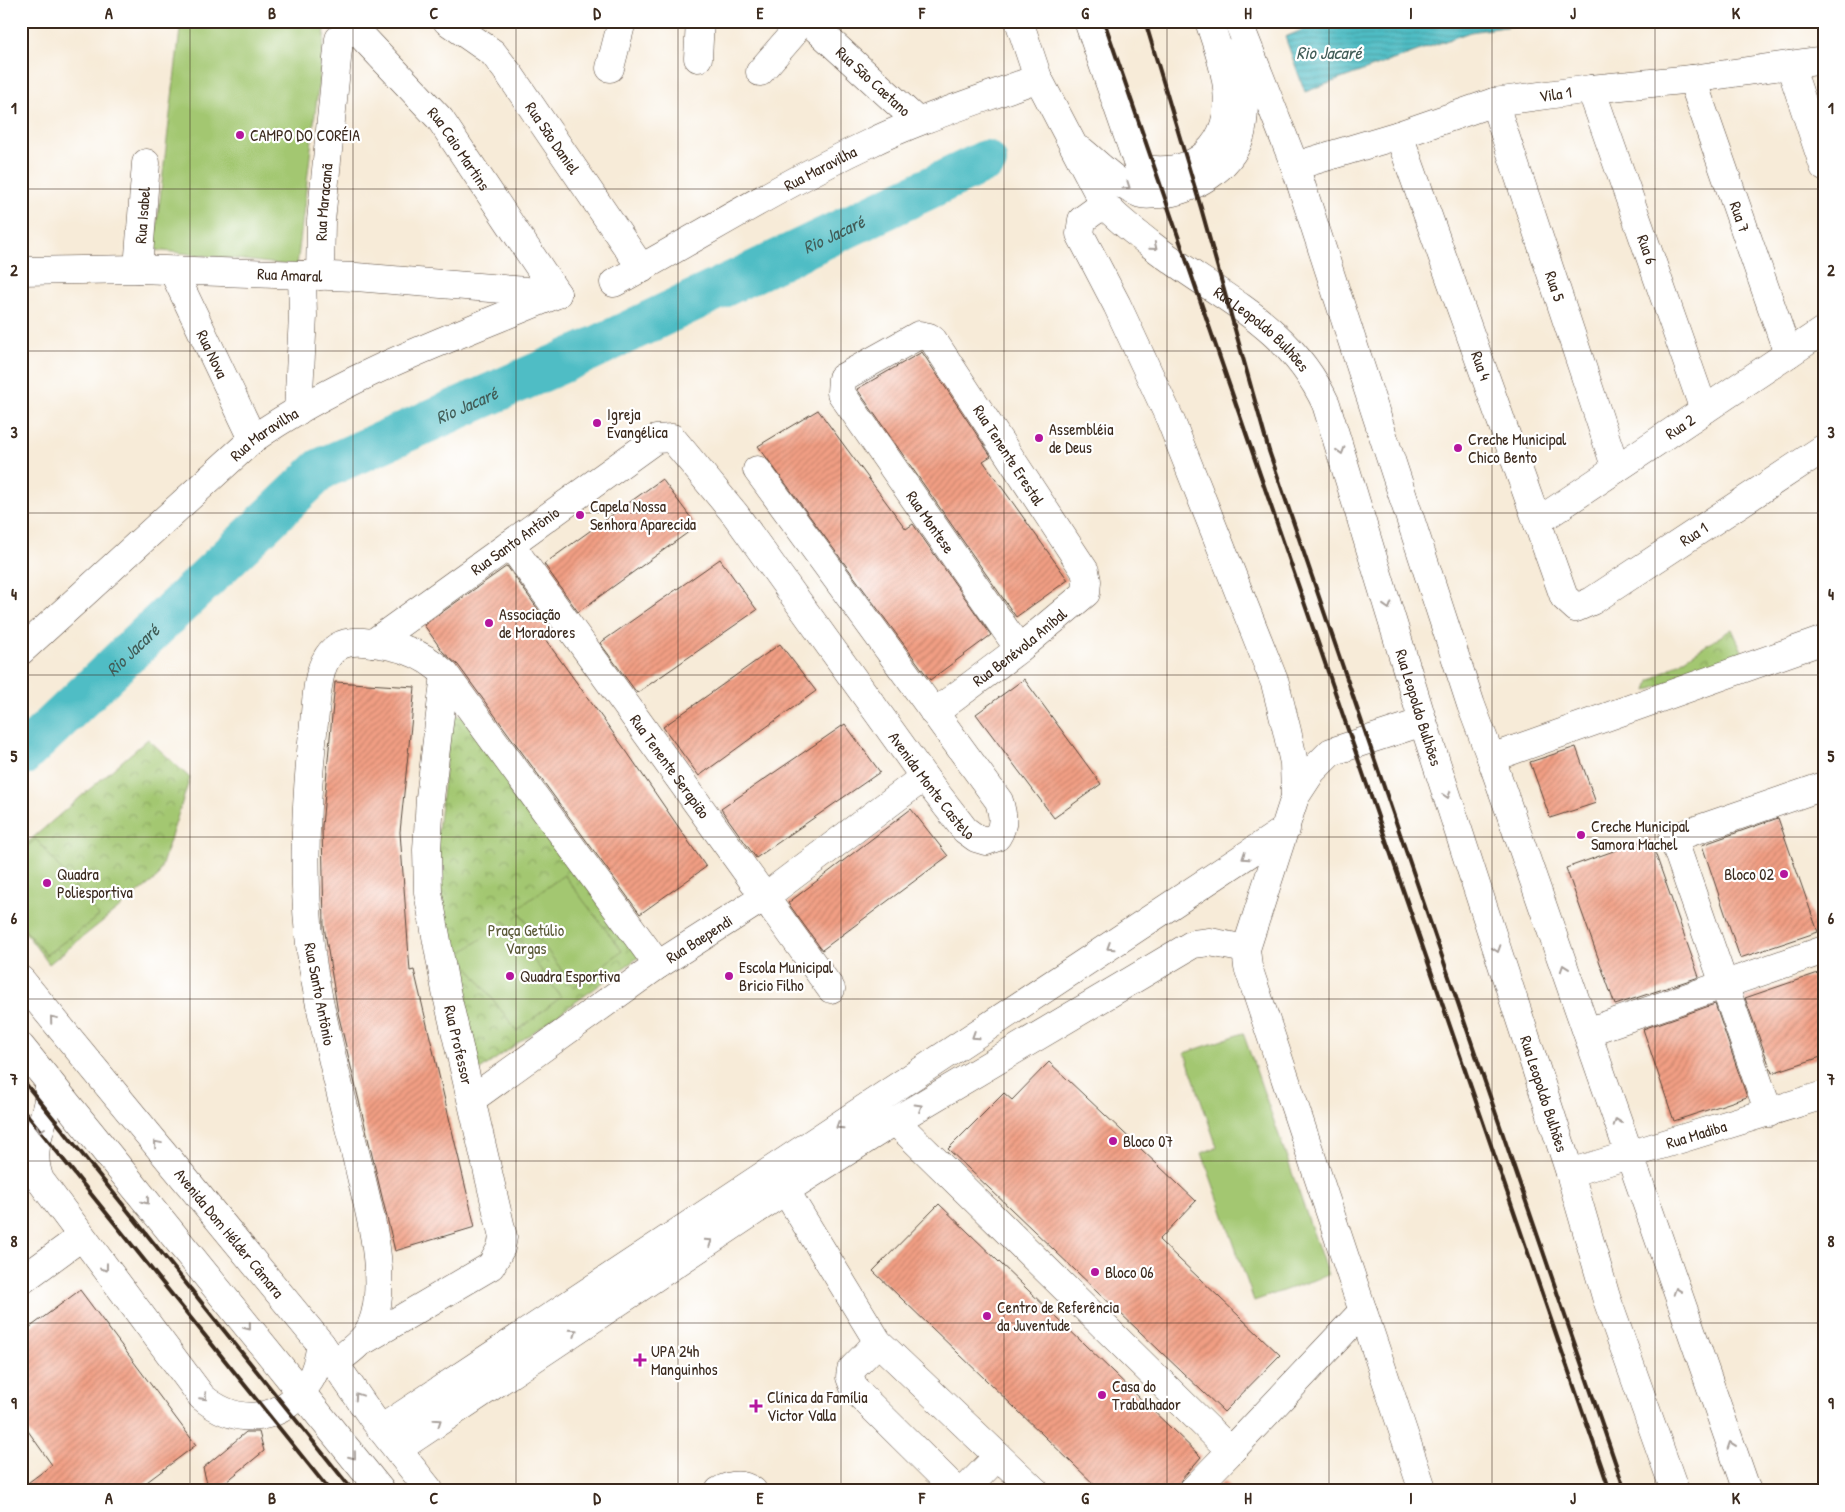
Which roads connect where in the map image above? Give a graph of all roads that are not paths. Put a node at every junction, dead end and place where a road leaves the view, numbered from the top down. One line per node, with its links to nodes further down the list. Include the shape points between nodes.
1 (447, 21): 28 (street, Rua São Daniel, via 492,53 510,74)
2 (622, 21): 14 (street)
3 (700, 21): 11 (street)
4 (792, 21): 15 (street, via 792,35)
5 (808, 21): 20 (street, Rua São Caetano)
6 (1019, 21): 16 (street, Rua Leopoldo Bulhões)
7 (1088, 21): 8 (street, via 1139,168 1153,170 1190,166 1206,155 1225,123 1227,88)
8 (1209, 21)
9 (1240, 28): 22 (street, one-way to 9, via 1129,189 1143,195 1170,193 1212,174 1227,160 1240,137 1243,118); 24 (street)
10 (354, 31): 31 (street, Rua Maracanã); 33 (street, Rua Caio Martins, via 440,119)
11 (698, 58)
12 (1824, 60): 13 (street, Vila 1)
13 (1790, 65): 17 (street, Vila 1); 25 (street)
14 (610, 68)
15 (760, 72)
16 (1038, 78): 20 (street, Rua Maravilha); 22 (street, Rua Leopoldo Bulhões)
17 (1692, 79): 18 (street, Vila 1); 35 (street, Rua 7)
18 (1591, 89): 19 (street, Vila 1); 37 (street, Rua 6)
19 (1494, 102): 21 (street, Vila 1); 42 (street, Rua 5)
20 (917, 122): 28 (street, Rua Maravilha, via 815,170)
21 (1399, 135): 24 (street, Vila 1); 44 (street, Rua 4)
22 (1075, 146): 26 (street, Rua Leopoldo Bulhões)
23 (146, 163): 27 (street, Rua Isabel)
24 (1295, 166): 55 (street, via 1470,706)
25 (1824, 167)
26 (1104, 204): 54 (street, Rua Leopoldo Bulhões, one-way to 54, via 1116,218 1168,260 1248,310 1297,356 1316,380); 58 (street, via 1082,220 1080,234 1117,304 1170,419 1275,683 1294,763)
27 (138, 269): 29 (street, Rua Amaral); 30 (street, Rua Amaral)
28 (642, 269): 32 (street, Rua Maravilha)
29 (21, 271)
30 (173, 271): 31 (street, Rua Amaral); 39 (street, Rua Nova)
31 (311, 276): 33 (street, Rua Amaral, via 356,276); 38 (street, Rua Maracanã, via 303,316)
32 (614, 283)
33 (557, 294): 38 (street, Rua Maravilha, via 362,376)
34 (1824, 330): 35 (street, Rua 2)
35 (1788, 354): 37 (street, Rua 2)
36 (841, 393): 46 (street, Rua Tenente Erestal, via 842,378 919,335 929,336); 50 (street, Rua Montese)
37 (1704, 410): 42 (street, Rua 2)
38 (298, 412): 39 (street, Rua Maravilha)
39 (253, 439): 51 (street, Rua Maravilha)
40 (656, 439): 45 (street, Rua Santo Antônio); 56 (street, Avenida Monte Castelo, via 672,438 735,514)
41 (1824, 448): 47 (street, Rua 1, via 1592,601 1576,608)
42 (1616, 469): 44 (street, Rua 2)
43 (757, 470): 53 (street, Avenida Monte Castelo)
44 (1537, 522): 47 (street, Rua 4)
45 (510, 544): 49 (street, Rua Santo Antônio); 60 (street, Rua Tenente Serapião)
46 (1085, 571): 50 (street, Rua Benévola Aníbal, via 1086,593)
47 (1564, 596)
48 (1824, 640): 55 (street)
49 (373, 643): 52 (street, Rua Santo Antônio, via 417,653); 82 (street, Rua Santo Antônio, via 355,642 336,648 328,655 320,673 311,764 306,874 308,933 318,995 375,1235 378,1296 374,1320)
50 (1019, 650): 53 (street, Rua Benévola Aníbal)
51 (21, 651)
52 (445, 674): 63 (street); 71 (street, Rua Professor, via 430,798 428,892 437,948)
53 (934, 713): 56 (street, Avenida Monte Castelo, via 999,801 1004,816 1003,828 997,837 986,841 970,834)
54 (1423, 722): 58 (street, via 1331,752 1312,771); 76 (street, Rua Leopoldo Bulhões, one-way to 76)
55 (1491, 758): 67 (street, one-way to 55)
56 (924, 777): 60 (street, Rua Baependi)
57 (1824, 786): 65 (street, via 1673,838)
58 (1295, 797): 59 (street)
59 (1286, 829): 61 (street); 78 (street, one-way to 78)
60 (766, 896): 63 (street, Rua Baependi); 66 (street, Rua Tenente Serapião)
61 (1246, 948): 73 (street, one-way to 61, via 1193,944 1210,942); 81 (street, via 1250,977)
62 (1824, 950): 65 (street)
63 (658, 965): 71 (street, Rua Baependi)
64 (21, 980): 84 (street, Avenida Dom Hélder Câmara, one-way to 64)
65 (1725, 985): 67 (street); 72 (street)
66 (831, 989)
67 (1587, 1032): 75 (street, one-way to 67)
68 (21, 1047): 69 (street)
69 (49, 1082): 77 (street, one-way to 77, via 50,1098 34,1149 34,1164); 85 (street, one-way to 85)
70 (1824, 1095): 72 (street, Rua Madiba)
71 (472, 1099): 82 (street, Rua Professor, via 503,1237 501,1248 491,1266)
72 (1769, 1113): 75 (street, Rua Madiba)
73 (895, 1121): 78 (street); 87 (street)
74 (21, 1156): 77 (street)
75 (1629, 1156): 76 (street, Rua Madiba); 99 (street, one-way to 75)
76 (1570, 1174): 98 (street, Rua Leopoldo Bulhões, via 1606,1297)
77 (40, 1180): 79 (street)
78 (779, 1180): 83 (street); 86 (street)
79 (81, 1237): 80 (street); 85 (street, one-way to 85, via 202,1397 214,1407 243,1417 259,1417 271,1414)
80 (21, 1281)
81 (1363, 1311): 87 (street); 97 (street)
82 (365, 1340): 84 (street)
83 (878, 1342): 88 (street); 94 (street, via 851,1370 851,1383)
84 (328, 1353): 85 (street); 86 (street, Avenida Dom Hélder Câmara, one-way to 84)
85 (301, 1391): 90 (street, one-way to 90)
86 (390, 1439): 91 (street, Avenida Dom Hélder Câmara)
87 (1231, 1451): 96 (street)
88 (998, 1456): 89 (street); 95 (street)
89 (1032, 1490)
90 (381, 1491)
91 (430, 1491)
92 (719, 1491): 93 (street, via 728,1486 743,1486)
93 (753, 1491)
94 (957, 1491)
95 (964, 1491)
96 (1192, 1491)
97 (1422, 1491)
98 (1675, 1491)
99 (1747, 1491)

